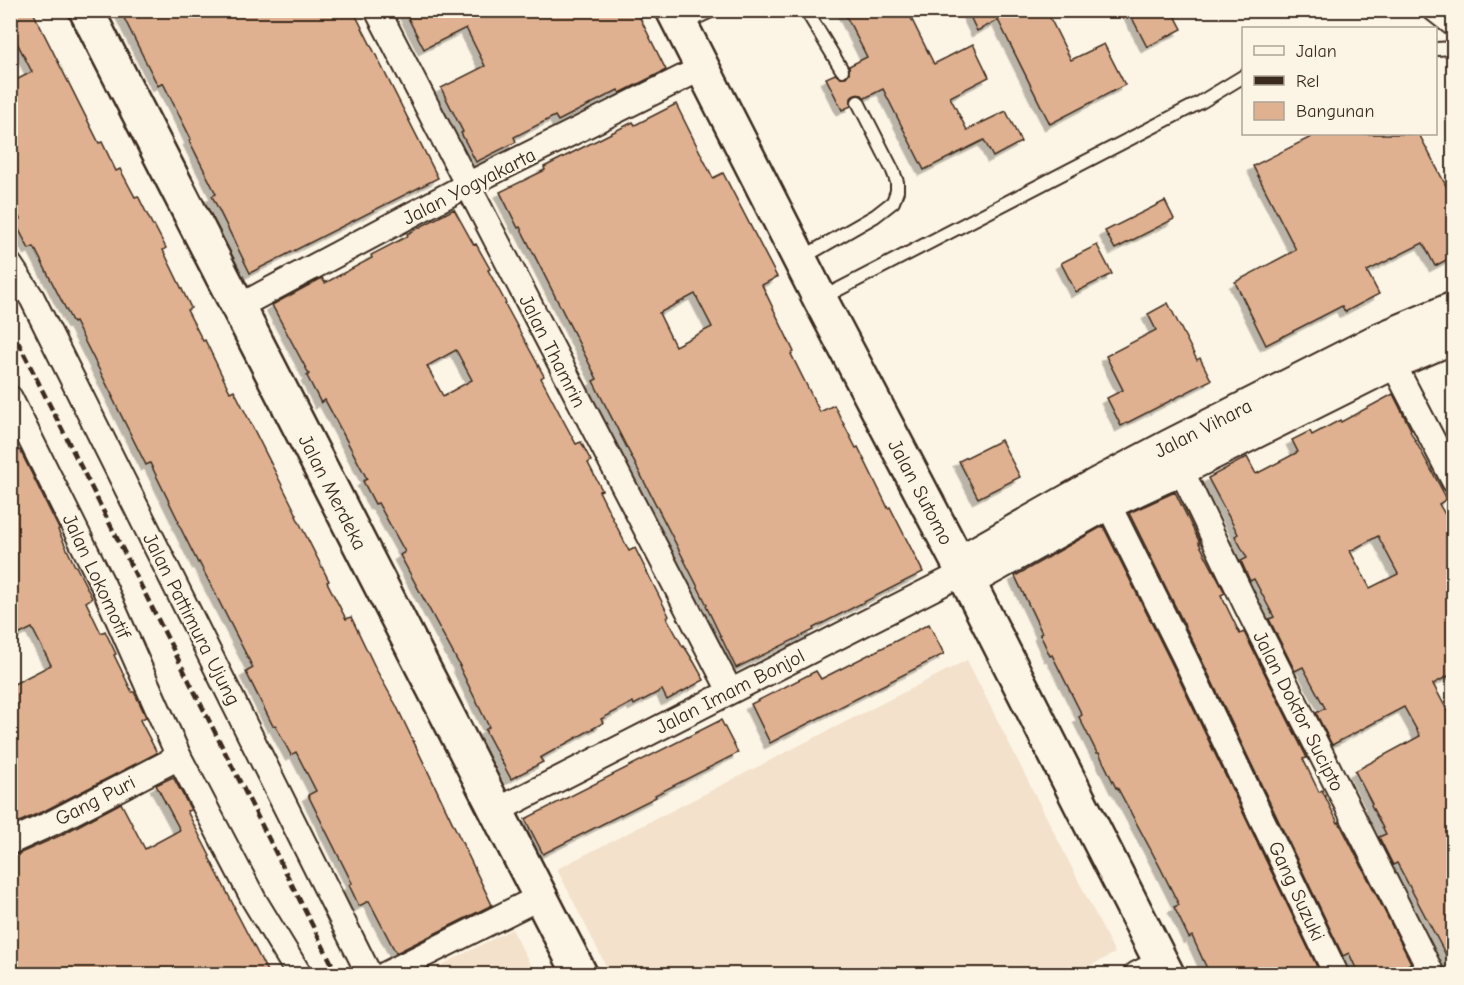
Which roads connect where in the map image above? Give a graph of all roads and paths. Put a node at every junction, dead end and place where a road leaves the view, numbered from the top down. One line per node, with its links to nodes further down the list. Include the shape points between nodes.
1 (86, 10): 18 (main road, Jalan Merdeka)
2 (377, 10): 14 (street, Jalan Thamrin)
3 (713, 10): 6 (lane)
4 (806, 10): 11 (lane)
5 (1426, 10): 7 (lane)
6 (677, 18): 10 (main road, Jalan Sutomo)
7 (1454, 32)
8 (1454, 48): 9 (lane)
9 (1437, 49)
10 (702, 68): 14 (street, Jalan Yogyakarta); 15 (main road, Jalan Sutomo)
11 (842, 70)
12 (1242, 77): 17 (lane)
13 (858, 102): 15 (lane, via 893,171 897,192 893,202 875,216)
14 (467, 185): 18 (street, Jalan Yogyakarta); 29 (street, Jalan Thamrin)
15 (800, 259): 17 (main road, Jalan Sutomo)
16 (10, 265): 36 (street, Jalan Pattimura Ujung, via 37,309)
17 (820, 299): 28 (main road, Jalan Sutomo)
18 (238, 307): 31 (main road, Jalan Merdeka)
19 (1454, 307): 20 (street, Jalan Vihara)
20 (1380, 338): 22 (street); 25 (street, Jalan Vihara)
21 (1454, 338): 22 (street, Jalan Vihara)
22 (1393, 364): 25 (street, Jalan Vihara); 26 (street)
23 (10, 398): 24 (street, Jalan Lokomotif)
24 (20, 438): 30 (street, Jalan Lokomotif, via 103,585)
25 (1175, 458): 27 (street, Jalan Vihara); 40 (street, Jalan Doktor Sucipto)
26 (1454, 481)
27 (1103, 493): 28 (street, Jalan Vihara); 39 (street, Gang Suzuki)
28 (963, 572): 29 (street, Jalan Imam Bonjol); 34 (main road, Jalan Sutomo)
29 (730, 691): 31 (street, Jalan Imam Bonjol)
30 (179, 757): 32 (street, Gang Puri); 35 (street, Jalan Lokomotif, via 254,900)
31 (496, 811): 33 (main road, Jalan Merdeka)
32 (10, 842)
33 (540, 897): 37 (street); 38 (main road, Jalan Merdeka)
34 (1155, 970)
35 (299, 975)
36 (369, 975)
37 (386, 975)
38 (580, 975)
39 (1336, 975)
40 (1432, 975)

